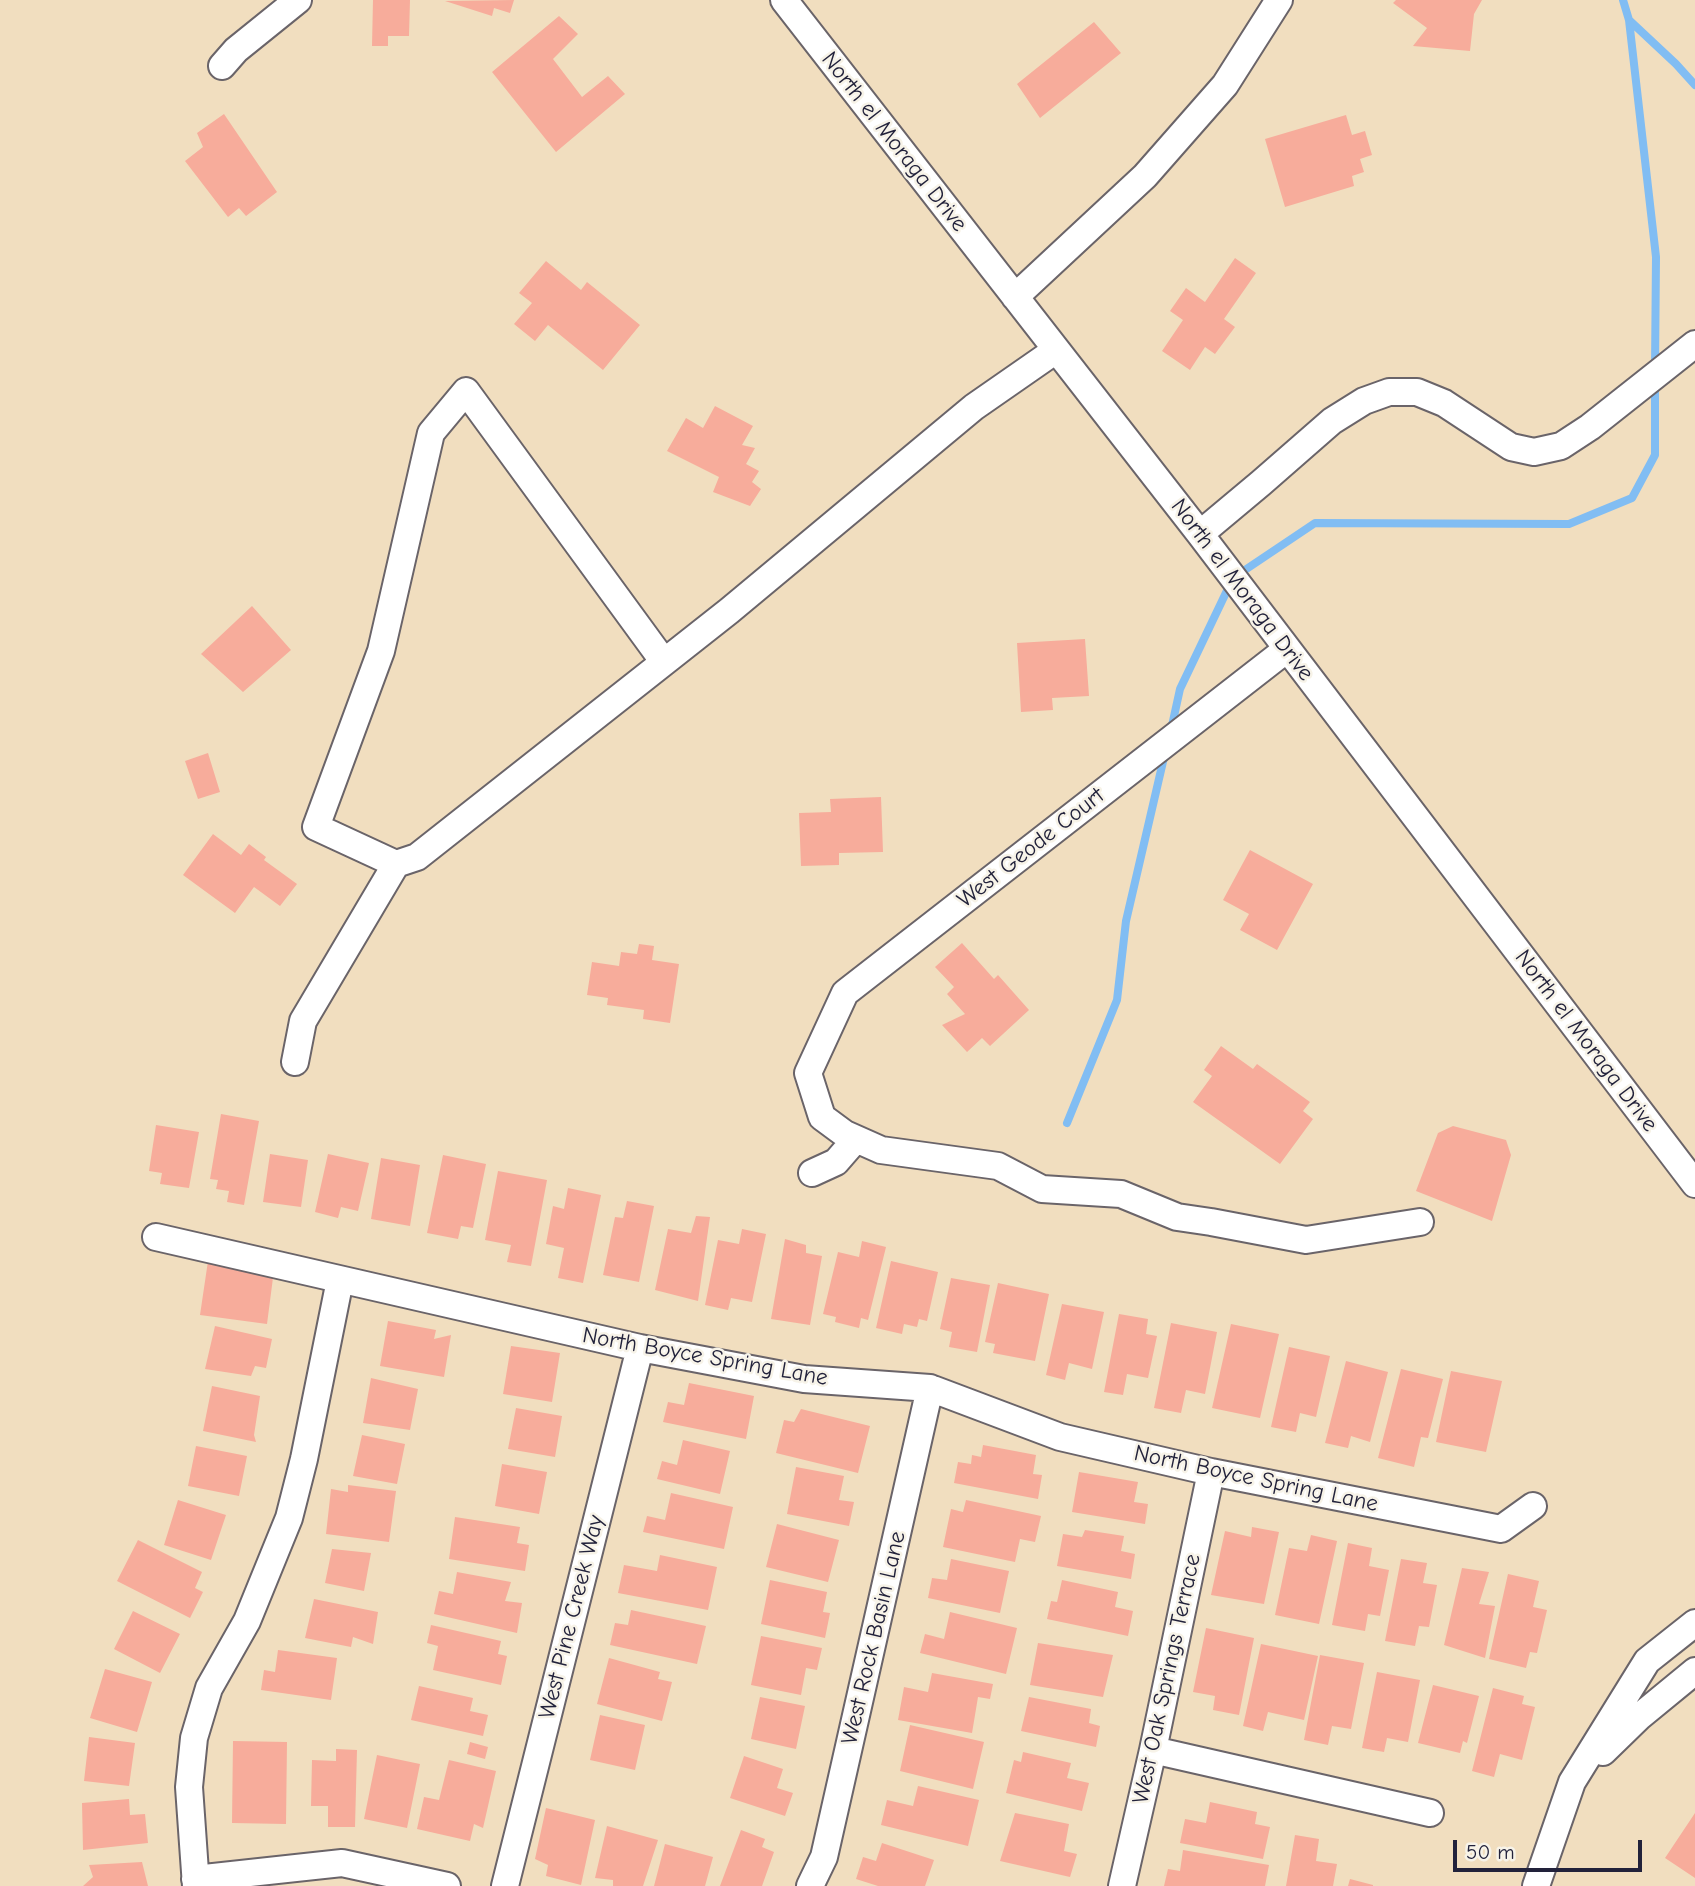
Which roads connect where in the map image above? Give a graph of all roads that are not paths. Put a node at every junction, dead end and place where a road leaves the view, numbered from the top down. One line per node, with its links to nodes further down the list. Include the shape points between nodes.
1 (298, 0): 4 (street)
2 (784, 0): 5 (street, North el Moraga Drive)
3 (1279, 0): 5 (street, via 1224,85 1145,176)
4 (222, 66)
5 (1015, 298): 7 (street, North el Moraga Drive)
6 (1695, 344): 8 (street, via 1590,428 1561,446 1534,452 1511,447 1444,403 1417,392 1389,391 1332,421)
7 (1056, 350): 8 (street, North el Moraga Drive); 10 (street, via 974,407)
8 (1200, 534): 9 (street, North el Moraga Drive)
9 (1287, 649): 13 (street, West Geode Court, via 845,993 808,1073 822,1117); 15 (street, North el Moraga Drive)
10 (664, 662): 11 (street, via 417,857); 11 (street, via 466,391 431,433 380,651 316,827)
11 (396, 864): 12 (street, via 303,1021)
12 (295, 1062)
13 (856, 1139): 14 (street, via 836,1162); 16 (street, via 881,1150 998,1166 1042,1189 1121,1194 1177,1217 1306,1240)
14 (812, 1173)
15 (1695, 1184)
16 (1420, 1222)
17 (156, 1237): 18 (street, North Boyce Spring Lane)
18 (340, 1280): 19 (street, North Boyce Spring Lane); 28 (street, via 289,1518 247,1621 209,1688 194,1738 189,1787)
19 (640, 1348): 20 (street, North Boyce Spring Lane, via 804,1379); 30 (street, West Pine Creek Way)
20 (930, 1388): 21 (street, North Boyce Spring Lane, via 1060,1437); 31 (street, West Rock Basin Lane, via 824,1857)
21 (1211, 1472): 22 (street, North Boyce Spring Lane, via 1501,1529); 25 (street, West Oak Springs Terrace)
22 (1533, 1506)
23 (1695, 1623): 26 (street, via 1647,1661)
24 (1695, 1671): 26 (street, via 1639,1717)
25 (1153, 1750): 27 (street); 32 (street, West Oak Springs Terrace)
26 (1572, 1783): 33 (street)
27 (1430, 1813)
28 (196, 1883): 29 (street, via 342,1863)
29 (447, 1886)
30 (505, 1886)
31 (810, 1886)
32 (1122, 1886)
33 (1536, 1886)

